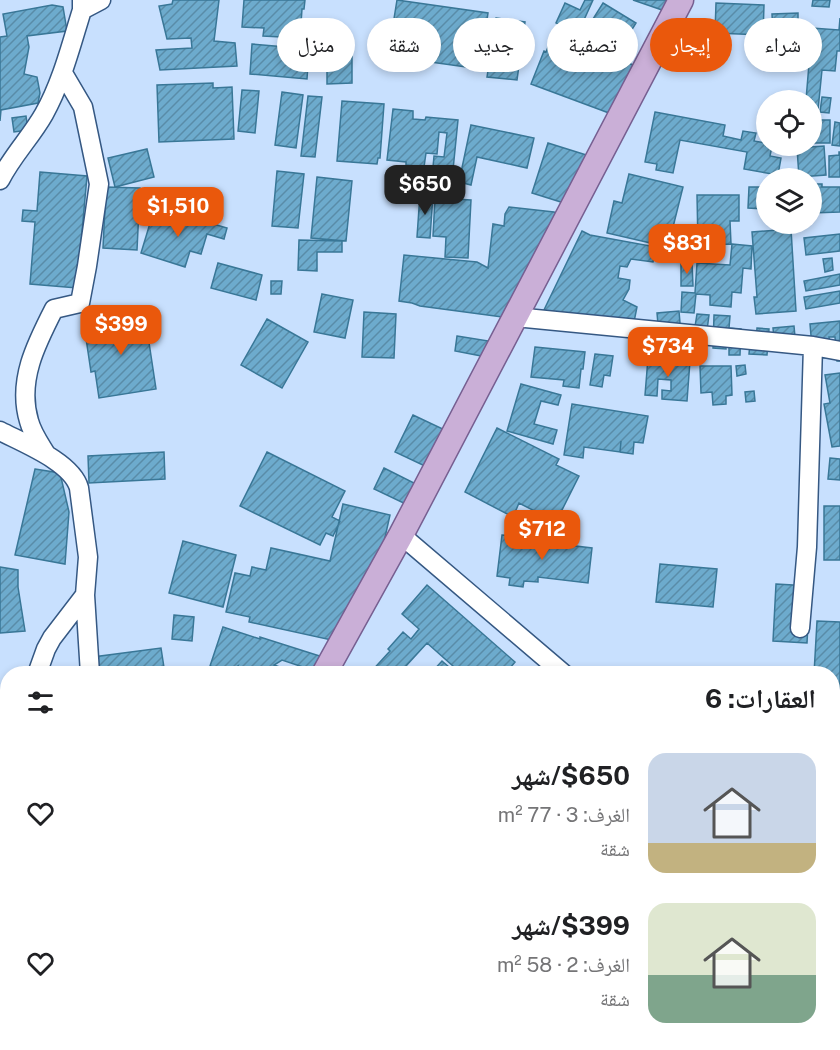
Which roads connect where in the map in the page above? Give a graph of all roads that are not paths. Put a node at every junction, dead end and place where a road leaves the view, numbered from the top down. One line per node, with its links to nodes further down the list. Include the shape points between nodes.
1 (100, 0): 3 (street)
2 (681, 0): 6 (main road)
3 (82, 5): 4 (street)
4 (63, 73): 5 (street, via 45,114); 10 (street, via 82,107 99,184 80,303 54,309 29,363 26,408)
5 (0, 180)
6 (515, 317): 7 (street); 11 (main road)
7 (813, 346): 8 (street); 13 (street, via 807,547)
8 (840, 351)
9 (0, 431): 10 (street)
10 (46, 454): 12 (street, via 78,482 87,557)
11 (401, 535): 16 (main road); 17 (street)
12 (85, 595): 14 (street, via 52,638); 15 (street)
13 (800, 628)
14 (40, 666)
15 (89, 666)
16 (328, 666)
17 (555, 666)

